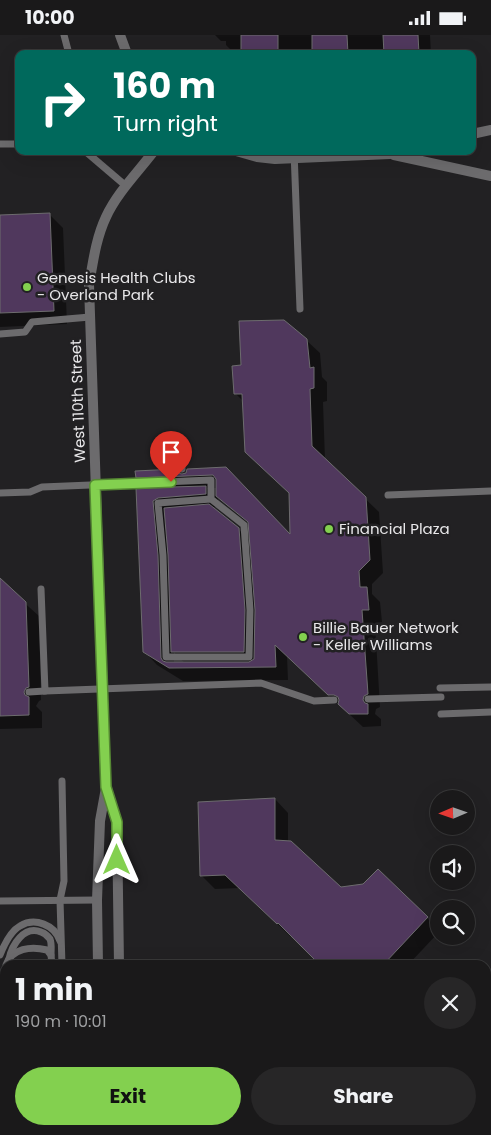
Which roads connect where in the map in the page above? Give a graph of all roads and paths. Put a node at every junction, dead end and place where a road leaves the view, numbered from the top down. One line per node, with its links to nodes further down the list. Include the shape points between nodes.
1 (64, 35): 3 (lane)
2 (120, 35): 4 (street)
3 (68, 50)
4 (126, 50)
5 (491, 130): 6 (street)
6 (476, 133)
7 (15, 143): 8 (lane)
8 (0, 144)
9 (90, 155): 15 (lane)
10 (151, 155): 15 (street, West 110th Street)
11 (253, 155): 12 (street, via 266,158)
12 (294, 155): 16 (lane)
13 (395, 155): 14 (street)
14 (491, 176)
15 (126, 186): 17 (street, West 110th Street, via 106,216 94,253 89,285)
16 (300, 309)
17 (90, 317): 18 (lane, via 32,322 25,333); 21 (street, West 110th Street)
18 (0, 334)
19 (180, 451): 20 (lane)
20 (182, 469)
21 (95, 485): 23 (lane); 25 (lane, via 211,480); 29 (street, West 110th Street)
22 (491, 491): 24 (lane)
23 (0, 493)
24 (388, 495)
25 (211, 499): 25 (lane, via 244,525 250,610 249,657 166,657 158,503)
26 (41, 589): 30 (lane)
27 (491, 687): 28 (lane)
28 (440, 688)
29 (103, 690): 30 (lane); 34 (lane, via 261,683 314,701); 38 (street, West 110th Street)
30 (45, 691): 31 (lane)
31 (29, 692)
32 (441, 697): 33 (lane)
33 (368, 699)
34 (334, 700)
35 (491, 712): 36 (lane)
36 (441, 714)
37 (62, 781): 39 (lane, via 64,881)
38 (106, 787): 40 (street, West 110th Street, via 100,821); 50 (street, West 110th Street, via 117,822)
39 (60, 900): 40 (lane); 41 (lane); 42 (lane)
40 (96, 900): 49 (street, West 110th Street)
41 (0, 901)
42 (62, 946): 43 (lane, via 52,928 27,923 9,937); 48 (lane)
43 (0, 955)
44 (51, 955): 45 (lane, via 47,936 32,931 26,932 15,944); 46 (lane, via 47,950 23,950); 47 (lane)
45 (8, 960)
46 (9, 960)
47 (52, 960)
48 (62, 960)
49 (98, 960)
50 (119, 960)
51 (0, 1011): 52 (lane)
52 (0, 1027)

